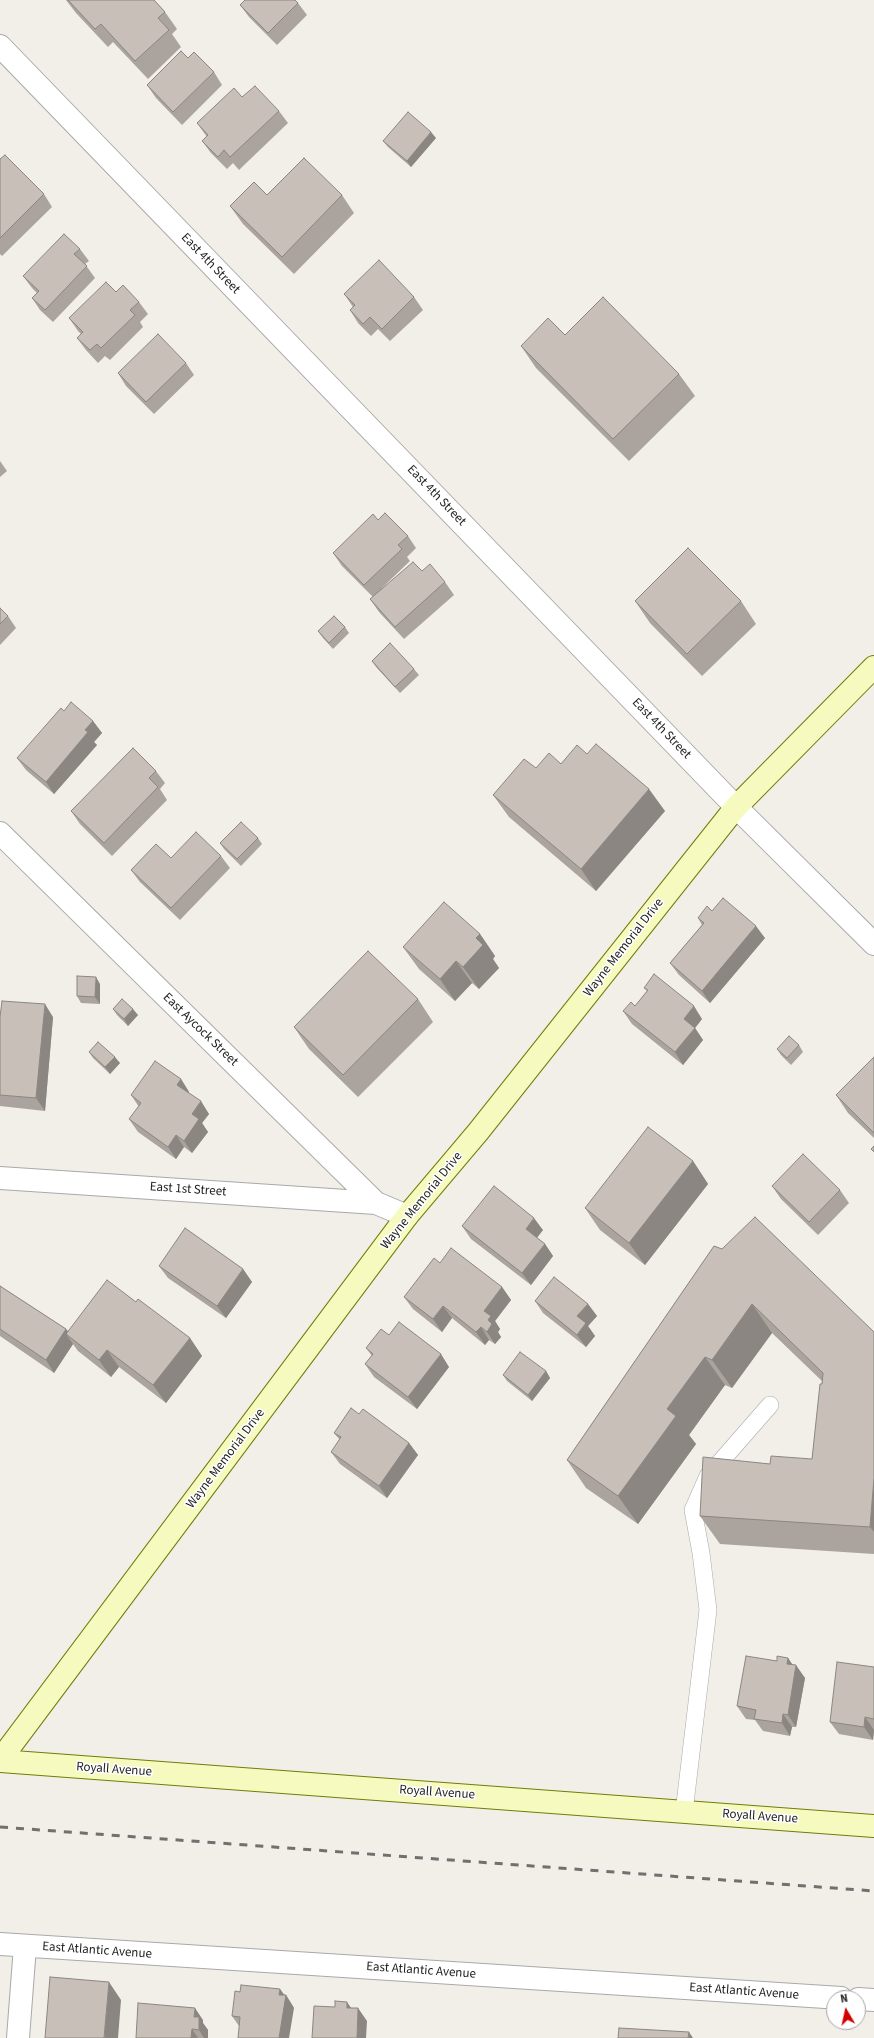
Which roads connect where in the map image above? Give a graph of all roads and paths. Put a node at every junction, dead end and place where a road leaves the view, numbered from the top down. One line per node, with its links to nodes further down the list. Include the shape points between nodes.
1 (0, 46): 3 (street, East 4th Street)
2 (874, 667): 3 (main road, Wayne Memorial Drive)
3 (736, 806): 5 (street, East 4th Street); 8 (main road, Wayne Memorial Drive, via 478,1132)
4 (0, 833): 7 (street, East Aycock Street)
5 (874, 944)
6 (0, 1178): 7 (street, East 1st Street)
7 (376, 1202): 8 (street, East Aycock Street)
8 (407, 1216): 10 (main road, Wayne Memorial Drive)
9 (770, 1405): 11 (lane, via 708,1476 693,1510 708,1610)
10 (0, 1761): 11 (main road, Royall Avenue)
11 (684, 1812): 12 (main road, Royall Avenue)
12 (874, 1826)
13 (0, 1944): 14 (street, East Atlantic Avenue)
14 (26, 1946): 15 (street, East Atlantic Avenue); 16 (street)
15 (826, 1997)
16 (18, 2038)

